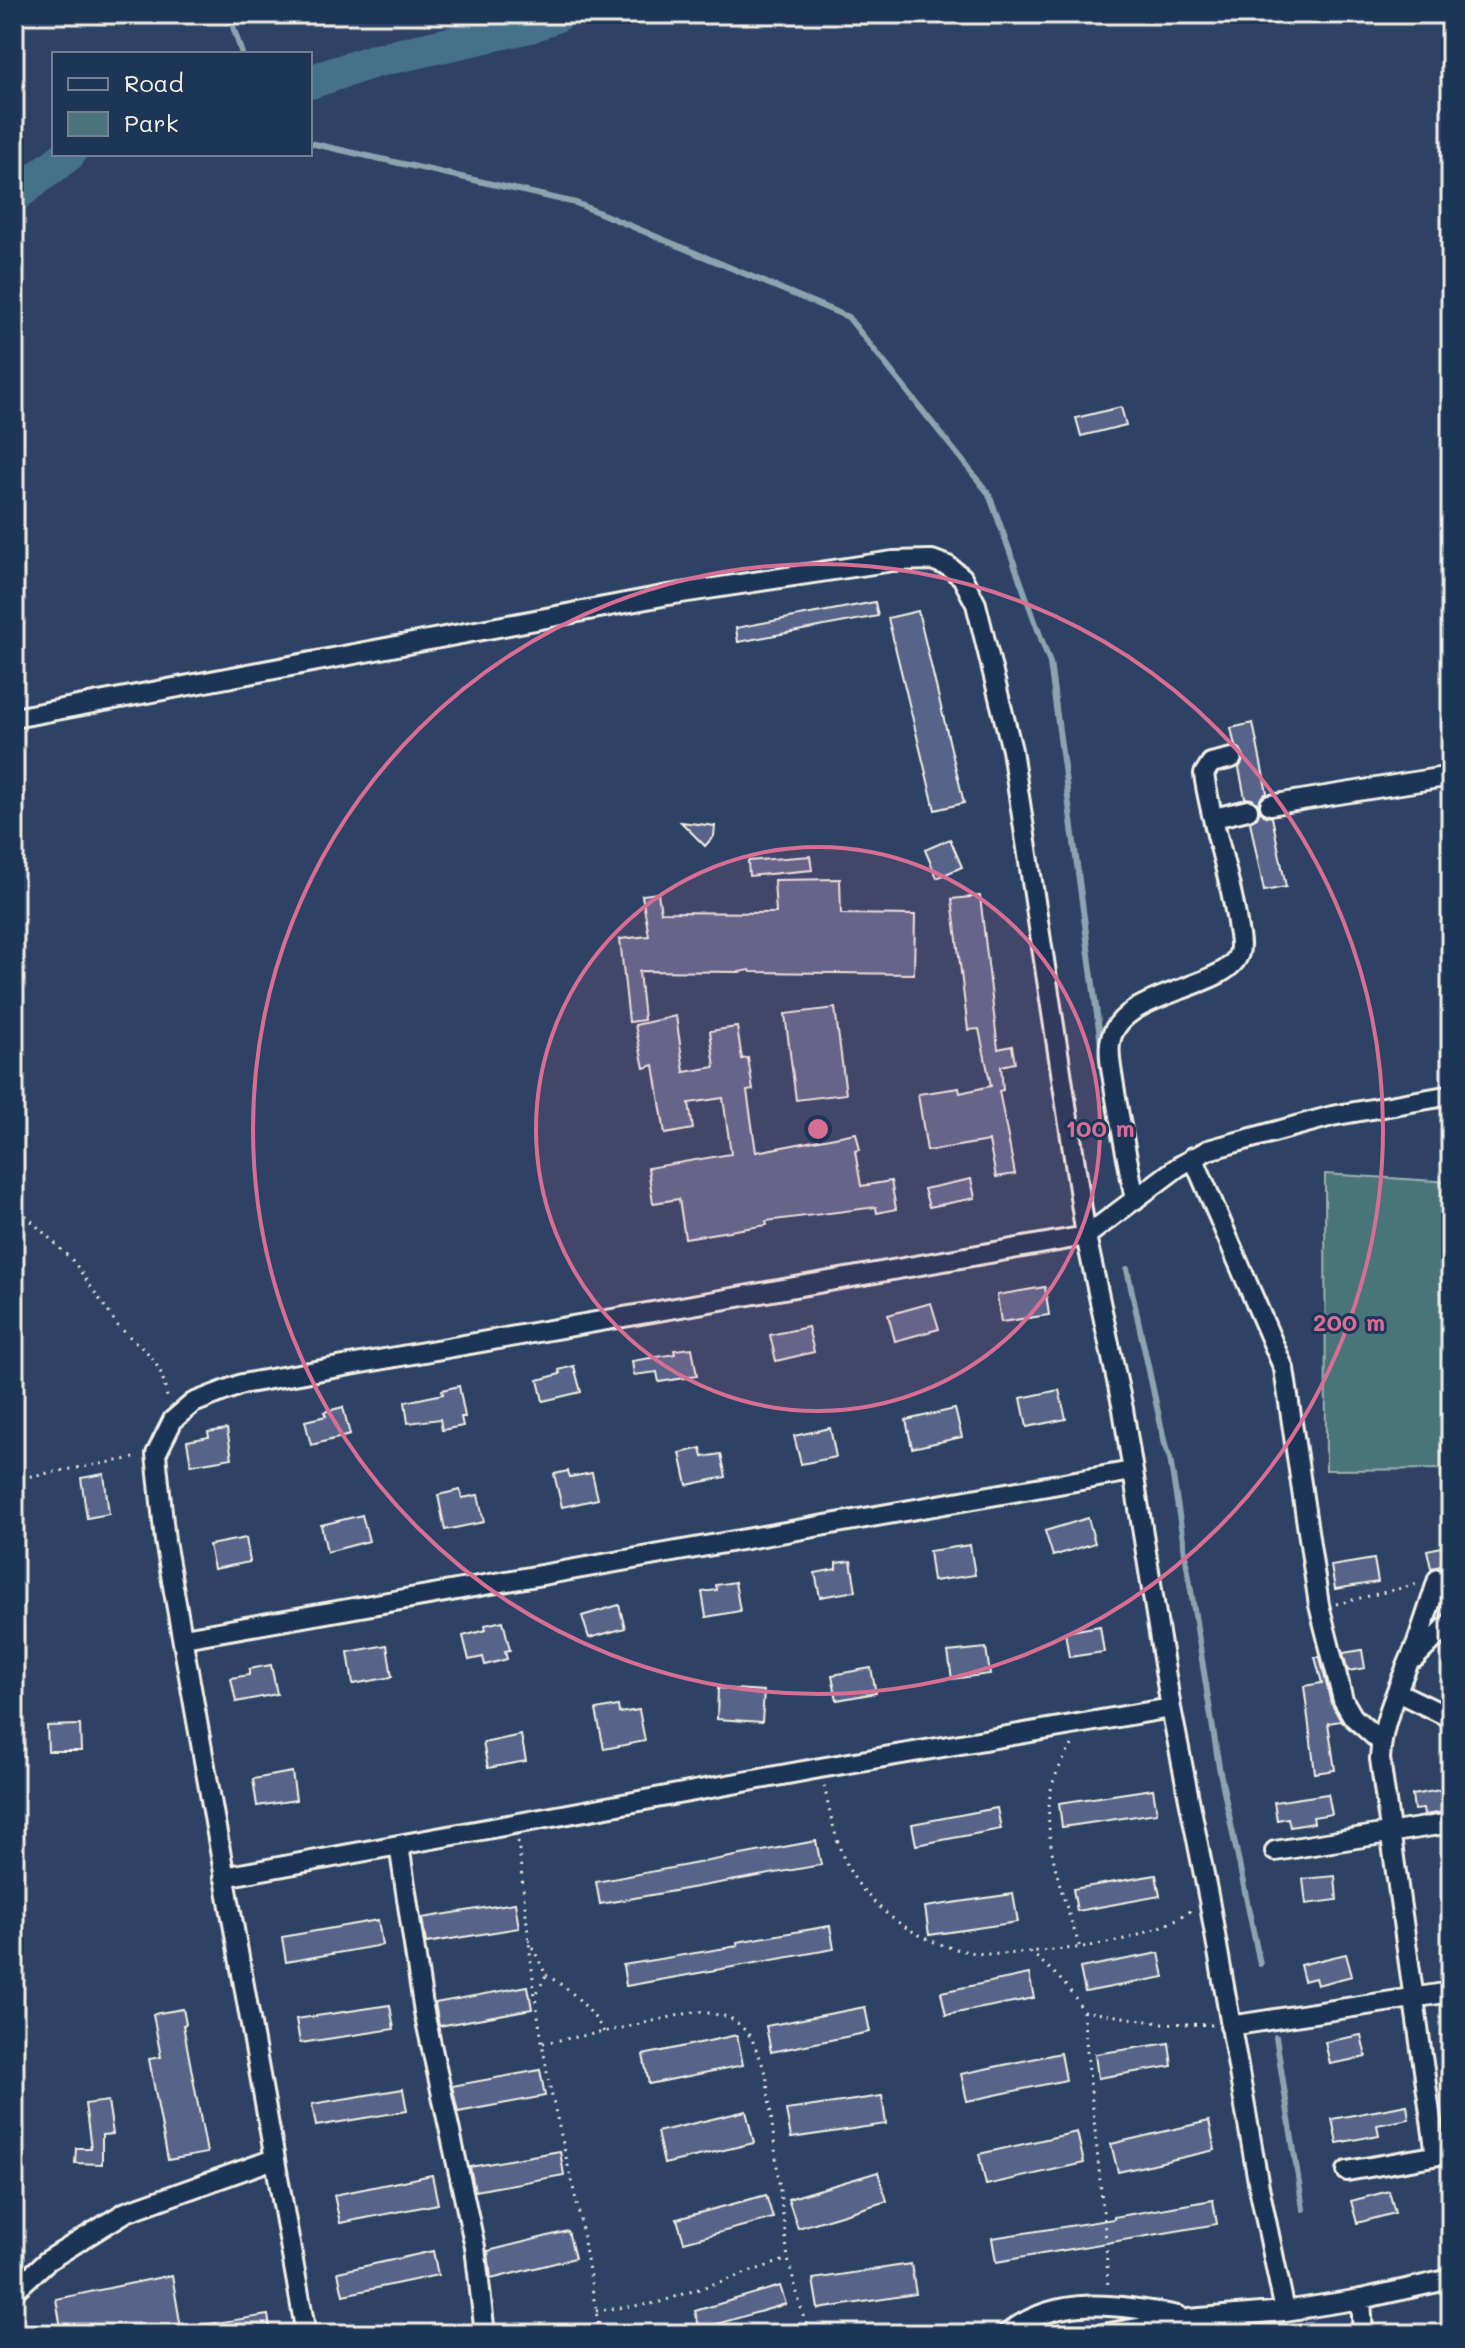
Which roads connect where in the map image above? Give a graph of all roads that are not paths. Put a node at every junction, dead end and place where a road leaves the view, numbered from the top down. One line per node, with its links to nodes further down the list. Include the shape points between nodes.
1 (14, 718): 10 (lane, via 668,595 893,561 932,560 948,566 962,577 976,604 1012,750)
2 (1232, 758): 6 (lane, via 1211,763 1204,774)
3 (1451, 776): 4 (lane)
4 (1270, 805)
5 (1248, 810): 6 (lane)
6 (1214, 818): 9 (lane, via 1239,956 1218,974 1131,1013 1118,1025 1110,1046)
7 (1451, 1095): 8 (lane, via 1332,1116)
8 (1193, 1157): 9 (lane); 19 (lane, via 1284,1369 1319,1605 1343,1700)
9 (1135, 1200): 10 (lane)
10 (1086, 1236): 11 (lane); 14 (lane, via 242,1384 193,1403 173,1420 156,1454 165,1541)
11 (1132, 1471): 14 (lane); 17 (lane)
12 (1438, 1579): 15 (lane)
13 (1451, 1622): 15 (lane)
14 (184, 1638): 24 (lane)
15 (1405, 1670): 16 (lane)
16 (1397, 1692): 18 (lane); 19 (lane)
17 (1171, 1708): 22 (lane); 27 (lane)
18 (1451, 1718)
19 (1381, 1742): 21 (lane)
20 (1451, 1823): 21 (lane)
21 (1390, 1831): 23 (lane); 26 (lane)
22 (399, 1845): 24 (lane); 37 (lane, via 429,2038 475,2247)
23 (1275, 1851)
24 (224, 1877): 29 (lane)
25 (1451, 1992): 26 (lane)
26 (1415, 1998): 27 (lane); 28 (lane)
27 (1230, 2026): 34 (lane)
28 (1444, 2154): 30 (lane)
29 (274, 2159): 32 (lane, via 126,2212 47,2261); 36 (lane)
30 (1347, 2171)
31 (1451, 2279): 33 (lane)
32 (14, 2291)
33 (1361, 2299): 34 (lane); 40 (lane)
34 (1285, 2311): 35 (lane)
35 (1188, 2319): 38 (lane, via 1107,2304 1075,2306 1042,2313); 39 (lane)
36 (306, 2334)
37 (485, 2334)
38 (1007, 2334)
39 (1108, 2334)
40 (1363, 2334)

